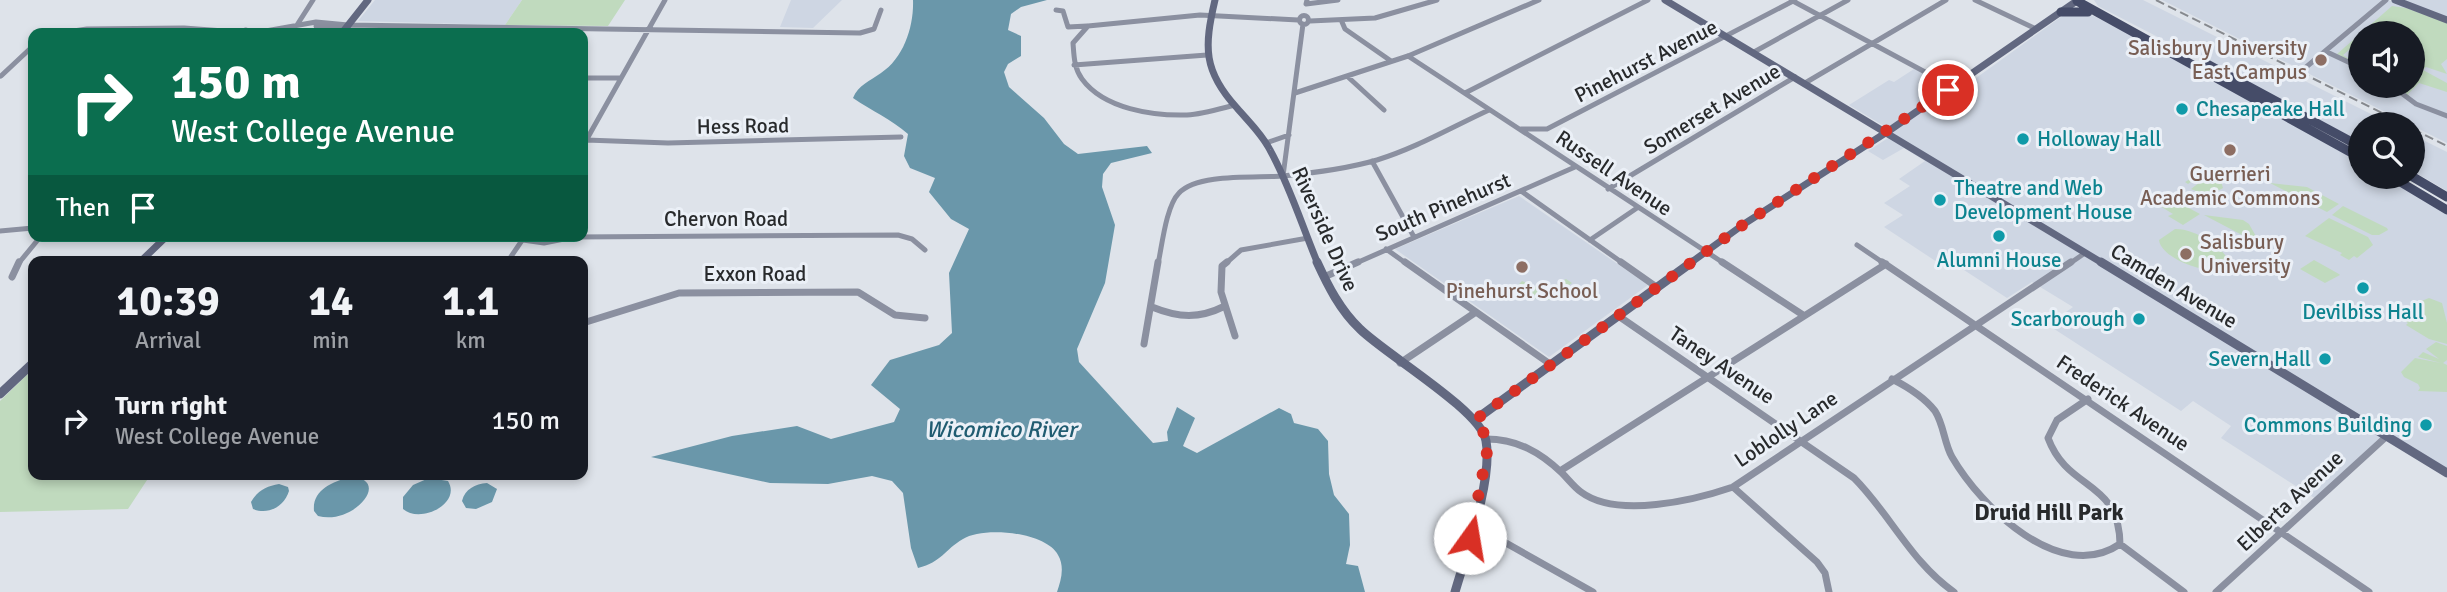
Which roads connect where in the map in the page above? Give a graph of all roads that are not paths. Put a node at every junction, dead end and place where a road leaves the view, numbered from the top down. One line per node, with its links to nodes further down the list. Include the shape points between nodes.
1 (313, 0): 31 (street)
2 (368, 0): 32 (street)
3 (665, 0): 38 (street)
4 (1215, 0): 26 (street)
5 (1338, 0): 19 (street)
6 (1437, 0): 30 (street, via 1391,16)
7 (1520, 0): 21 (street)
8 (1539, 0): 21 (street)
9 (1648, 0): 61 (street)
10 (1680, 0): 20 (street)
11 (1793, 0): 27 (street); 40 (street, Pinehurst Avenue)
12 (1848, 0): 27 (street)
13 (1946, 0): 41 (street)
14 (1975, 0): 39 (street)
15 (2077, 0): 24 (street); 25 (main road)
16 (2089, 0): 25 (main road)
17 (2386, 0): 44 (street)
18 (2395, 0): 28 (street)
19 (1306, 2)
20 (1669, 2): 40 (street, Camden Avenue)
21 (1528, 5): 46 (street)
22 (881, 10): 38 (street, via 874,29 860,33)
23 (1056, 10): 33 (street, via 1064,12 1068,27)
24 (2061, 12): 25 (main road); 39 (street)
25 (2102, 14): 48 (main road); 52 (main road)
26 (1212, 15): 29 (street); 33 (street); 45 (street)
27 (1819, 16): 41 (street); 43 (street)
28 (2447, 20)
29 (1301, 22): 30 (street); 60 (street)
30 (1342, 22): 47 (street, via 1345,29)
31 (297, 25): 32 (street); 34 (street)
32 (348, 25): 35 (street); 36 (street)
33 (1088, 26): 50 (street, via 1073,43)
34 (280, 28)
35 (346, 28)
36 (574, 28)
37 (588, 28): 38 (street)
38 (649, 29): 57 (street)
39 (2036, 29): 59 (street)
40 (1728, 37): 43 (street, Camden Avenue); 67 (street, Pinehurst Avenue)
41 (1870, 44): 58 (street); 59 (street)
42 (28, 51): 53 (street)
43 (1754, 52): 55 (street, Camden Avenue)
44 (2327, 52): 49 (street); 51 (street)
45 (1207, 55): 50 (street); 63 (street, Riverside Drive, via 1213,75)
46 (1408, 56): 47 (street); 61 (street, Russell Avenue)
47 (1391, 61): 54 (street)
48 (2187, 61): 52 (main road); 77 (main road)
49 (2348, 62)
50 (1074, 65): 63 (street, via 1087,85 1104,98 1147,113 1185,115)
51 (2305, 68)
52 (2229, 75): 73 (main road)
53 (1, 76)
54 (1348, 77): 60 (street); 64 (street)
55 (1795, 77): 58 (street, Camden Avenue); 82 (street, Somerset Avenue)
56 (588, 78): 57 (street)
57 (621, 78): 71 (street)
58 (1805, 83): 69 (street, Camden Avenue)
59 (1953, 87): 69 (street)
60 (1295, 93): 70 (street)
61 (1465, 93): 65 (street, Russell Avenue)
62 (2409, 98): 66 (street)
63 (1235, 106): 75 (street, Riverside Drive)
64 (1384, 110)
65 (1489, 110): 68 (street, Russell Avenue); 78 (street)
66 (2447, 116)
67 (1547, 128): 68 (street, Pinehurst Avenue); 76 (street)
68 (1519, 129): 76 (street, Russell Avenue)
69 (1887, 132): 100 (street); 101 (street, Camden Avenue)
70 (1289, 135): 75 (street); 80 (street)
71 (588, 136)
72 (901, 137): 74 (street, Hess Road)
73 (2348, 139)
74 (588, 143)
75 (1266, 143): 80 (street, Riverside Drive)
76 (1544, 145): 79 (street, Russell Avenue)
77 (2348, 151)
78 (1372, 161): 80 (street); 92 (street)
79 (1575, 167): 82 (street, Russell Avenue); 84 (street, South Pinehurst)
80 (1283, 176): 93 (street, Riverside Drive); 108 (street, via 1209,182 1179,192 1163,242)
81 (2425, 183): 85 (main road)
82 (1608, 189): 87 (street, Russell Avenue)
83 (2412, 189): 86 (main road)
84 (1521, 191): 92 (street, South Pinehurst); 94 (street)
85 (2445, 192): 86 (street)
86 (2429, 199): 88 (main road)
87 (1637, 208): 94 (street); 100 (street, Russell Avenue)
88 (2447, 210)
89 (28, 228): 90 (street)
90 (0, 231)
91 (588, 237): 99 (street, Chervon Road, via 898,235)
92 (1414, 237): 98 (street, South Pinehurst)
93 (1308, 238): 105 (street, Riverside Drive); 107 (street, via 1233,254 1220,273)
94 (1590, 240): 106 (street)
95 (36, 242): 104 (street)
96 (161, 242): 102 (street)
97 (1857, 245): 103 (street, Frederick Avenue)
98 (1386, 249): 105 (street, South Pinehurst); 109 (street)
99 (925, 250)
100 (1704, 252): 106 (street); 110 (street, Russell Avenue)
101 (2085, 253): 114 (street, Loblolly Lane); 125 (street, Camden Avenue)
102 (146, 256)
103 (1886, 264): 110 (street); 114 (street, Frederick Avenue)
104 (12, 277)
105 (1324, 277): 117 (street, Riverside Drive, via 1344,312)
106 (1658, 288): 111 (street)
107 (1225, 306): 108 (street, via 1188,319); 115 (street)
108 (1152, 307): 116 (street)
109 (1476, 312): 117 (street); 118 (street)
110 (1803, 314): 120 (street)
111 (1617, 315): 118 (street); 120 (street, Taney Avenue)
112 (925, 318): 113 (street, Exxon Road, via 890,313 858,292 693,292 663,296)
113 (588, 321)
114 (1976, 325): 121 (street, Loblolly Lane); 123 (street, Frederick Avenue)
115 (1235, 336)
116 (1144, 344)
117 (1399, 363): 124 (street, Riverside Drive)
118 (1550, 364): 124 (street)
119 (28, 368): 122 (street)
120 (1708, 376): 127 (street, Taney Avenue); 128 (street)
121 (1892, 379): 127 (street, Loblolly Lane); 133 (street, via 1933,409 1965,478 2013,525 2042,544 2074,556 2099,556)
122 (0, 394)
123 (2088, 399): 132 (street, Frederick Avenue); 133 (street, via 2057,420 2049,445 2065,468 2113,507 2121,522)
124 (1475, 420): 126 (street, Riverside Drive)
125 (2386, 436): 129 (street, Camden Avenue); 132 (street, Elberta Avenue)
126 (1486, 439): 128 (street, Loblolly Lane, via 1520,443); 131 (street)
127 (1801, 440): 130 (street, Loblolly Lane); 137 (street, Taney Avenue, via 1865,487 1931,578)
128 (1560, 471): 130 (street, Loblolly Lane, via 1583,495 1609,504 1703,497)
129 (2447, 473)
130 (1732, 487): 136 (street, via 1817,562)
131 (1474, 525): 134 (street); 135 (street)
132 (2281, 534): 139 (street, Elberta Avenue); 140 (street, Frederick Avenue)
133 (2120, 544): 138 (street)
134 (1455, 592)
135 (1592, 592)
136 (1829, 592)
137 (1954, 592)
138 (2184, 592)
139 (2216, 592)
140 (2369, 592)

